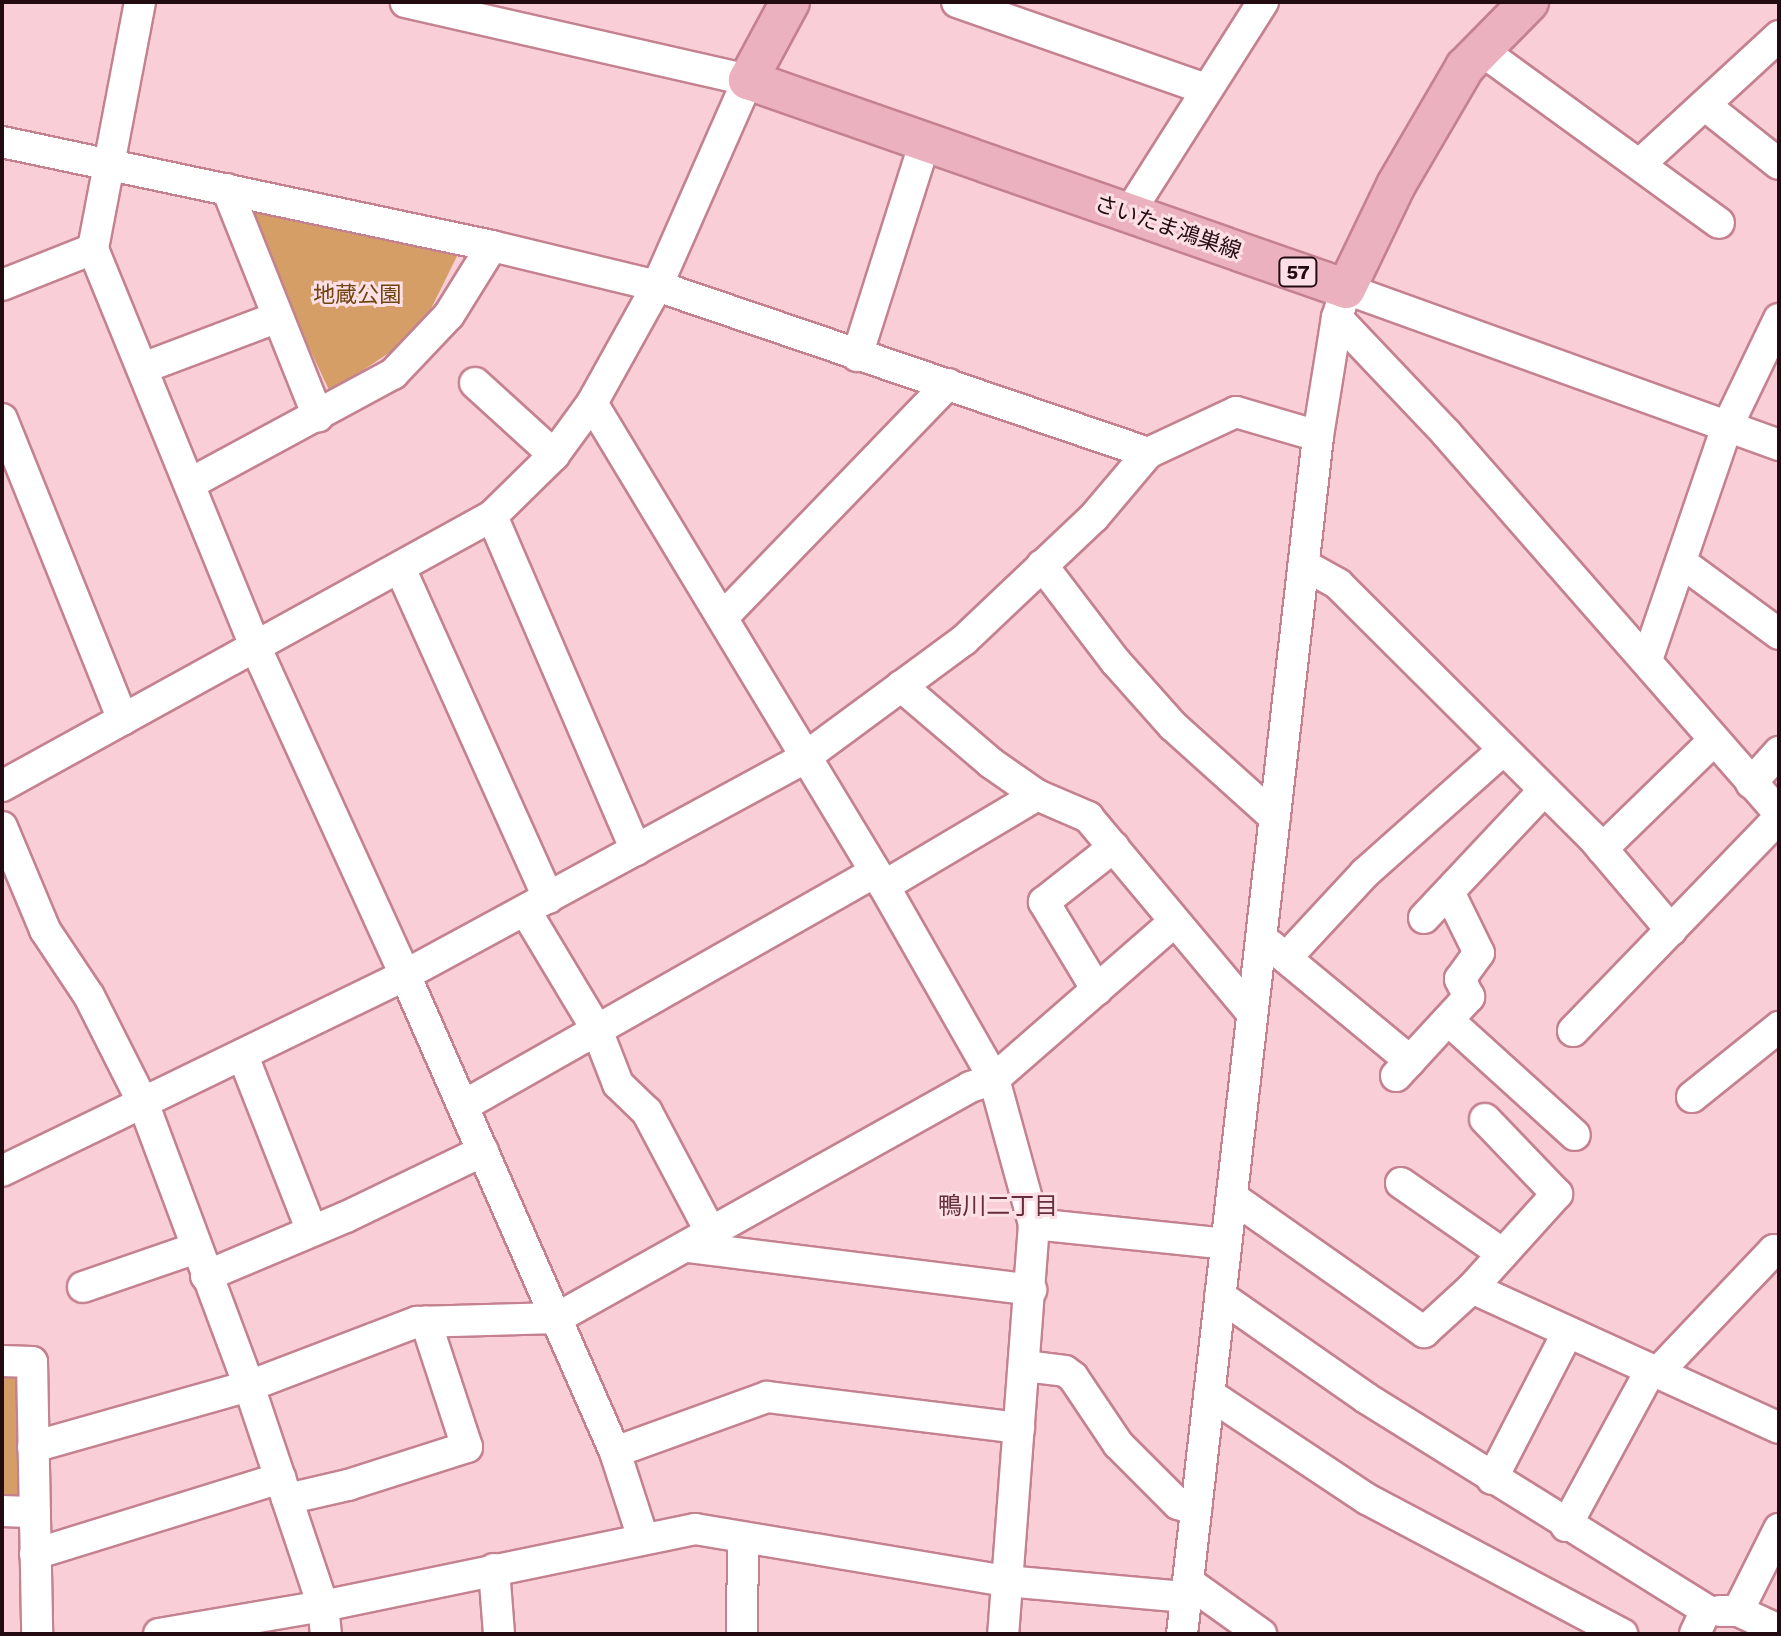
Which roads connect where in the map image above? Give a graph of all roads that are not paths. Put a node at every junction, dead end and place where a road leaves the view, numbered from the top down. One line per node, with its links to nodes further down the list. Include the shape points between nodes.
1 (140, 2): 16 (street)
2 (406, 2): 9 (street)
3 (790, 2): 9 (main road)
4 (957, 2): 10 (street)
5 (1263, 2): 10 (street)
6 (1529, 2): 8 (main road, 57)
7 (1779, 36): 11 (street)
8 (1481, 50): 14 (street); 24 (main road, 57, via 1465,67 1396,185)
9 (748, 80): 13 (main road, さいたま鴻巣線 / 57); 23 (street)
10 (1206, 89): 18 (street)
11 (1706, 106): 14 (street); 15 (street)
12 (2, 142): 16 (street)
13 (925, 142): 18 (main road, さいたま鴻巣線 / 57); 27 (street)
14 (1640, 164): 19 (street)
15 (1779, 164)
16 (107, 165): 17 (street); 21 (street)
17 (227, 189): 20 (street); 25 (street)
18 (1129, 213): 24 (main road, さいたま鴻巣線 / 57)
19 (1719, 223)
20 (492, 246): 23 (street); 32 (street, via 449,315 393,374)
21 (93, 249): 22 (street); 28 (street)
22 (2, 285)
23 (657, 286): 27 (street); 31 (street)
24 (1341, 304): 34 (street); 35 (street); 48 (street, via 1446,433)
25 (278, 317): 28 (street); 32 (street)
26 (1779, 319): 34 (street)
27 (857, 356): 30 (street)
28 (143, 368): 39 (street)
29 (475, 383): 38 (street)
30 (948, 384): 37 (street); 45 (street)
31 (592, 403): 38 (street); 45 (street)
32 (318, 417): 39 (street)
33 (2, 419): 50 (street)
34 (1727, 427): 36 (street); 41 (street)
35 (1318, 436): 37 (street, via 1236,412); 43 (street)
36 (1779, 445)
37 (1148, 453): 42 (street, via 1094,517)
38 (554, 455): 40 (street)
39 (191, 483): 47 (street)
40 (492, 516): 44 (street); 64 (street)
41 (1681, 562): 46 (street); 48 (street)
42 (1042, 565): 49 (street, via 964,640); 60 (street, via 1173,726)
43 (1304, 565): 52 (street, via 1338,584); 60 (street)
44 (400, 568): 47 (street); 67 (street)
45 (723, 617): 54 (street)
46 (1779, 634)
47 (256, 648): 50 (street); 73 (street)
48 (1647, 660): 51 (street)
49 (901, 686): 54 (street); 58 (street)
50 (123, 720): 56 (street)
51 (1713, 741): 55 (street); 63 (street)
52 (1503, 750): 57 (street); 72 (street, via 1365,873)
53 (1779, 752): 55 (street)
54 (804, 758): 64 (street); 65 (street)
55 (1751, 783): 59 (street)
56 (2, 786)
57 (1544, 790): 63 (street); 66 (street)
58 (1037, 795): 62 (street, via 1088,817); 65 (street)
59 (1779, 815): 70 (street)
60 (1275, 818): 71 (street)
61 (2, 827): 83 (street, via 45,930 89,996)
62 (1114, 847): 69 (street); 74 (street, via 1044,902)
63 (1602, 849): 70 (street)
64 (636, 850): 67 (street)
65 (879, 879): 78 (street); 81 (street)
66 (1449, 892): 68 (street); 76 (street, via 1479,953 1460,979 1469,997)
67 (536, 904): 73 (street); 78 (street)
68 (1424, 918)
69 (1174, 922): 74 (street); 75 (street)
70 (1671, 930): 79 (street)
71 (1261, 938): 72 (street); 75 (street)
72 (1287, 957): 76 (street, via 1403,1069)
73 (405, 975): 80 (street); 84 (street)
74 (1097, 990): 81 (street)
75 (1252, 1013): 90 (street)
76 (1448, 1020): 86 (street)
77 (1779, 1027): 82 (street)
78 (597, 1030): 84 (street); 93 (street, via 618,1084 647,1112)
79 (1573, 1031)
80 (243, 1056): 83 (street); 92 (street)
81 (994, 1079): 91 (street); 93 (street, via 970,1087)
82 (1692, 1097)
83 (144, 1105): 88 (street); 95 (street)
84 (463, 1106): 87 (street)
85 (1485, 1119): 97 (street, via 1557,1194)
86 (1575, 1135)
87 (483, 1151): 92 (street); 103 (street)
88 (4, 1165)
89 (1401, 1183): 97 (street)
90 (1232, 1197): 94 (street); 100 (street, via 1424,1332)
91 (1034, 1224): 94 (street); 101 (street)
92 (312, 1231): 98 (street)
93 (700, 1240): 101 (street); 103 (street)
94 (1226, 1244): 102 (street)
95 (196, 1248): 98 (street); 99 (street)
96 (1779, 1253): 108 (street, via 1774,1250)
97 (1503, 1254): 100 (street)
98 (206, 1276): 109 (street)
99 (83, 1287)
100 (1472, 1288): 105 (street)
101 (1031, 1290): 107 (street)
102 (1220, 1296): 110 (street); 115 (street)
103 (557, 1318): 104 (street); 114 (street)
104 (426, 1322): 109 (street); 116 (street, via 467,1447 348,1485)
105 (1567, 1334): 108 (street); 115 (street)
106 (2, 1361): 113 (street, via 32,1362)
107 (1025, 1366): 111 (street); 117 (street, via 1065,1371 1073,1377 1118,1444 1178,1504)
108 (1653, 1372): 112 (street); 120 (street)
109 (249, 1386): 113 (street); 116 (street)
110 (1209, 1394): 117 (street); 140 (street, via 1367,1499)
111 (1019, 1428): 114 (street, via 767,1397); 126 (street)
112 (1779, 1428)
113 (33, 1447): 119 (street)
114 (615, 1452): 122 (street)
115 (1492, 1479): 120 (street)
116 (284, 1488): 124 (street); 129 (street)
117 (1196, 1509): 127 (street)
118 (2, 1511): 119 (street)
119 (35, 1512): 124 (street)
120 (1566, 1526): 130 (street)
121 (1779, 1529): 128 (street)
122 (643, 1538): 123 (street, via 695,1529); 125 (street)
123 (743, 1538): 126 (street); 136 (street)
124 (35, 1554): 133 (street)
125 (494, 1569): 129 (street); 135 (street)
126 (1006, 1581): 127 (street); 137 (street)
127 (1187, 1590): 138 (street); 139 (street)
128 (1738, 1611): 130 (street); 132 (street)
129 (325, 1620): 131 (street)
130 (1701, 1622)
131 (228, 1628): 134 (street)
132 (1779, 1630)
133 (37, 1634)
134 (159, 1634)
135 (499, 1634)
136 (742, 1634)
137 (1003, 1634)
138 (1182, 1634)
139 (1261, 1634)
140 (1622, 1634)

